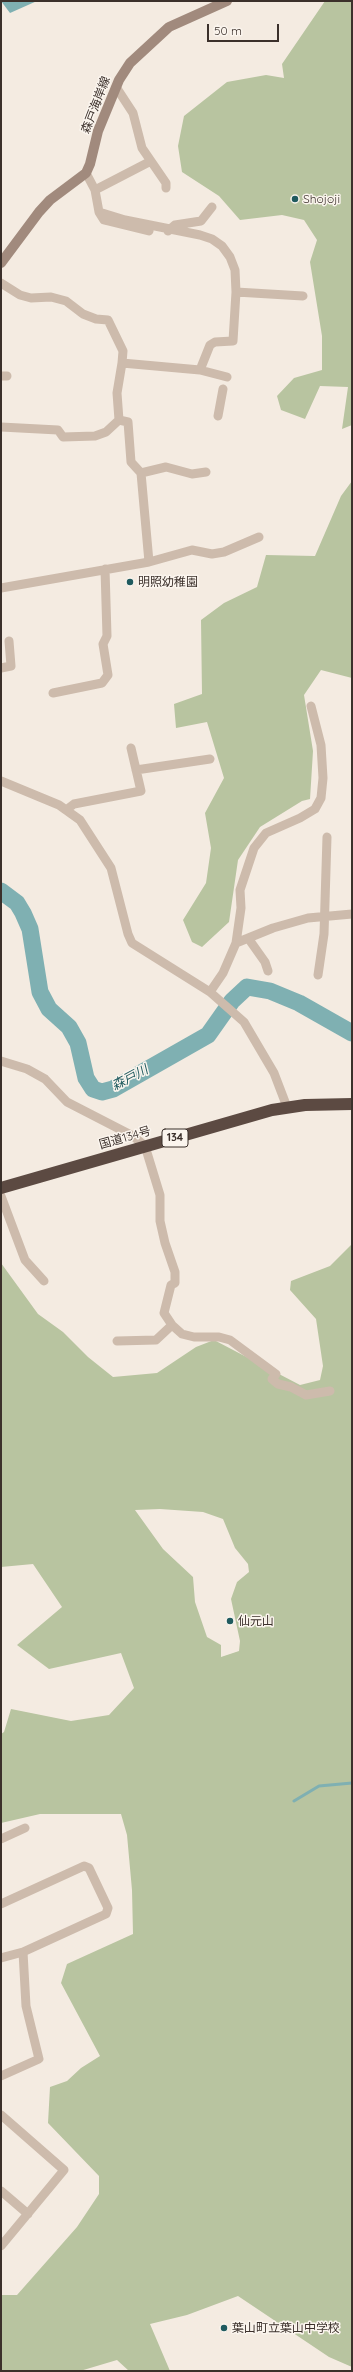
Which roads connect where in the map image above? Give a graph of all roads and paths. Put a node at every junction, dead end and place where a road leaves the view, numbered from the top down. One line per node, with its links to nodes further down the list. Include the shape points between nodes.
1 (227, 1): 2 (main road, 森戸海岸線, via 179,21 165,30 130,63)
2 (116, 87): 3 (street, via 133,113 142,148); 4 (main road, 森戸海岸線, via 98,131)
3 (151, 162): 5 (street); 6 (street)
4 (86, 173): 6 (street); 9 (main road, via 50,200)
5 (166, 188)
6 (96, 190): 8 (street, via 104,220 129,228 165,234)
7 (212, 207): 8 (street, via 201,221 175,225)
8 (170, 229): 11 (street, via 200,235 222,246 235,270)
9 (1, 263)
10 (1, 283): 13 (street, via 20,295 31,298 51,297 66,301 83,314 108,320 123,351)
11 (236, 292): 12 (street); 14 (street, via 233,341 215,342 210,345)
12 (303, 296)
13 (122, 363): 14 (street); 18 (street, via 117,393)
14 (200, 370): 15 (street)
15 (227, 377)
16 (223, 389): 17 (street)
17 (218, 416)
18 (119, 420): 19 (street, via 106,432 96,436 63,437 58,430); 21 (street, via 128,422 131,462)
19 (1, 427)
20 (206, 472): 21 (street, via 192,474 166,466)
21 (141, 473): 23 (street)
22 (259, 537): 23 (street, via 224,552 212,554 192,550)
23 (148, 562): 24 (street)
24 (105, 569): 25 (street); 28 (street, via 107,636 103,644 108,675 102,683)
25 (1, 588)
26 (9, 641): 27 (street, via 11,666)
27 (1, 668)
28 (53, 693)
29 (311, 706): 39 (street, via 321,745 321,798 315,809 266,832 254,848 240,890 241,908)
30 (131, 748): 32 (street)
31 (210, 759): 32 (street)
32 (136, 770): 34 (street, via 140,791 74,804)
33 (1, 781): 34 (street)
34 (66, 810): 42 (street, via 80,820 111,868 132,943)
35 (327, 838): 37 (street)
36 (352, 914): 37 (street)
37 (324, 916): 38 (street, via 293,922); 41 (street)
38 (248, 938): 39 (street); 40 (street, via 265,962)
39 (236, 943): 42 (street, via 223,973)
40 (268, 971)
41 (318, 975)
42 (210, 992): 45 (street, via 244,1022 274,1073)
43 (1, 1061): 46 (street, via 27,1069 45,1079 67,1102 133,1136)
44 (352, 1104): 45 (highway, 国道134号 / 134, via 322,1103)
45 (287, 1107): 46 (highway, 国道134号 / 134)
46 (145, 1146): 47 (highway, 国道134号 / 134); 50 (street, via 160,1195 160,1221 175,1272 175,1283 171,1285 164,1313)
47 (1, 1188)
48 (1, 1196): 49 (street, via 25,1260)
49 (44, 1281)
50 (172, 1325): 51 (street, via 156,1340); 52 (street, via 182,1334 230,1340 276,1374 272,1379 278,1384 306,1395)
51 (118, 1341)
52 (330, 1391)
53 (25, 1828): 54 (street)
54 (1, 1840)
55 (1, 1904): 56 (street, via 84,1866 89,1868 108,1908 106,1914)
56 (23, 1952): 57 (street); 58 (street, via 26,2006 39,2059)
57 (1, 1958)
58 (1, 2076)
59 (1, 2115): 61 (street, via 64,2170)
60 (1, 2192): 61 (street)
61 (28, 2214): 62 (street)
62 (1, 2246)

